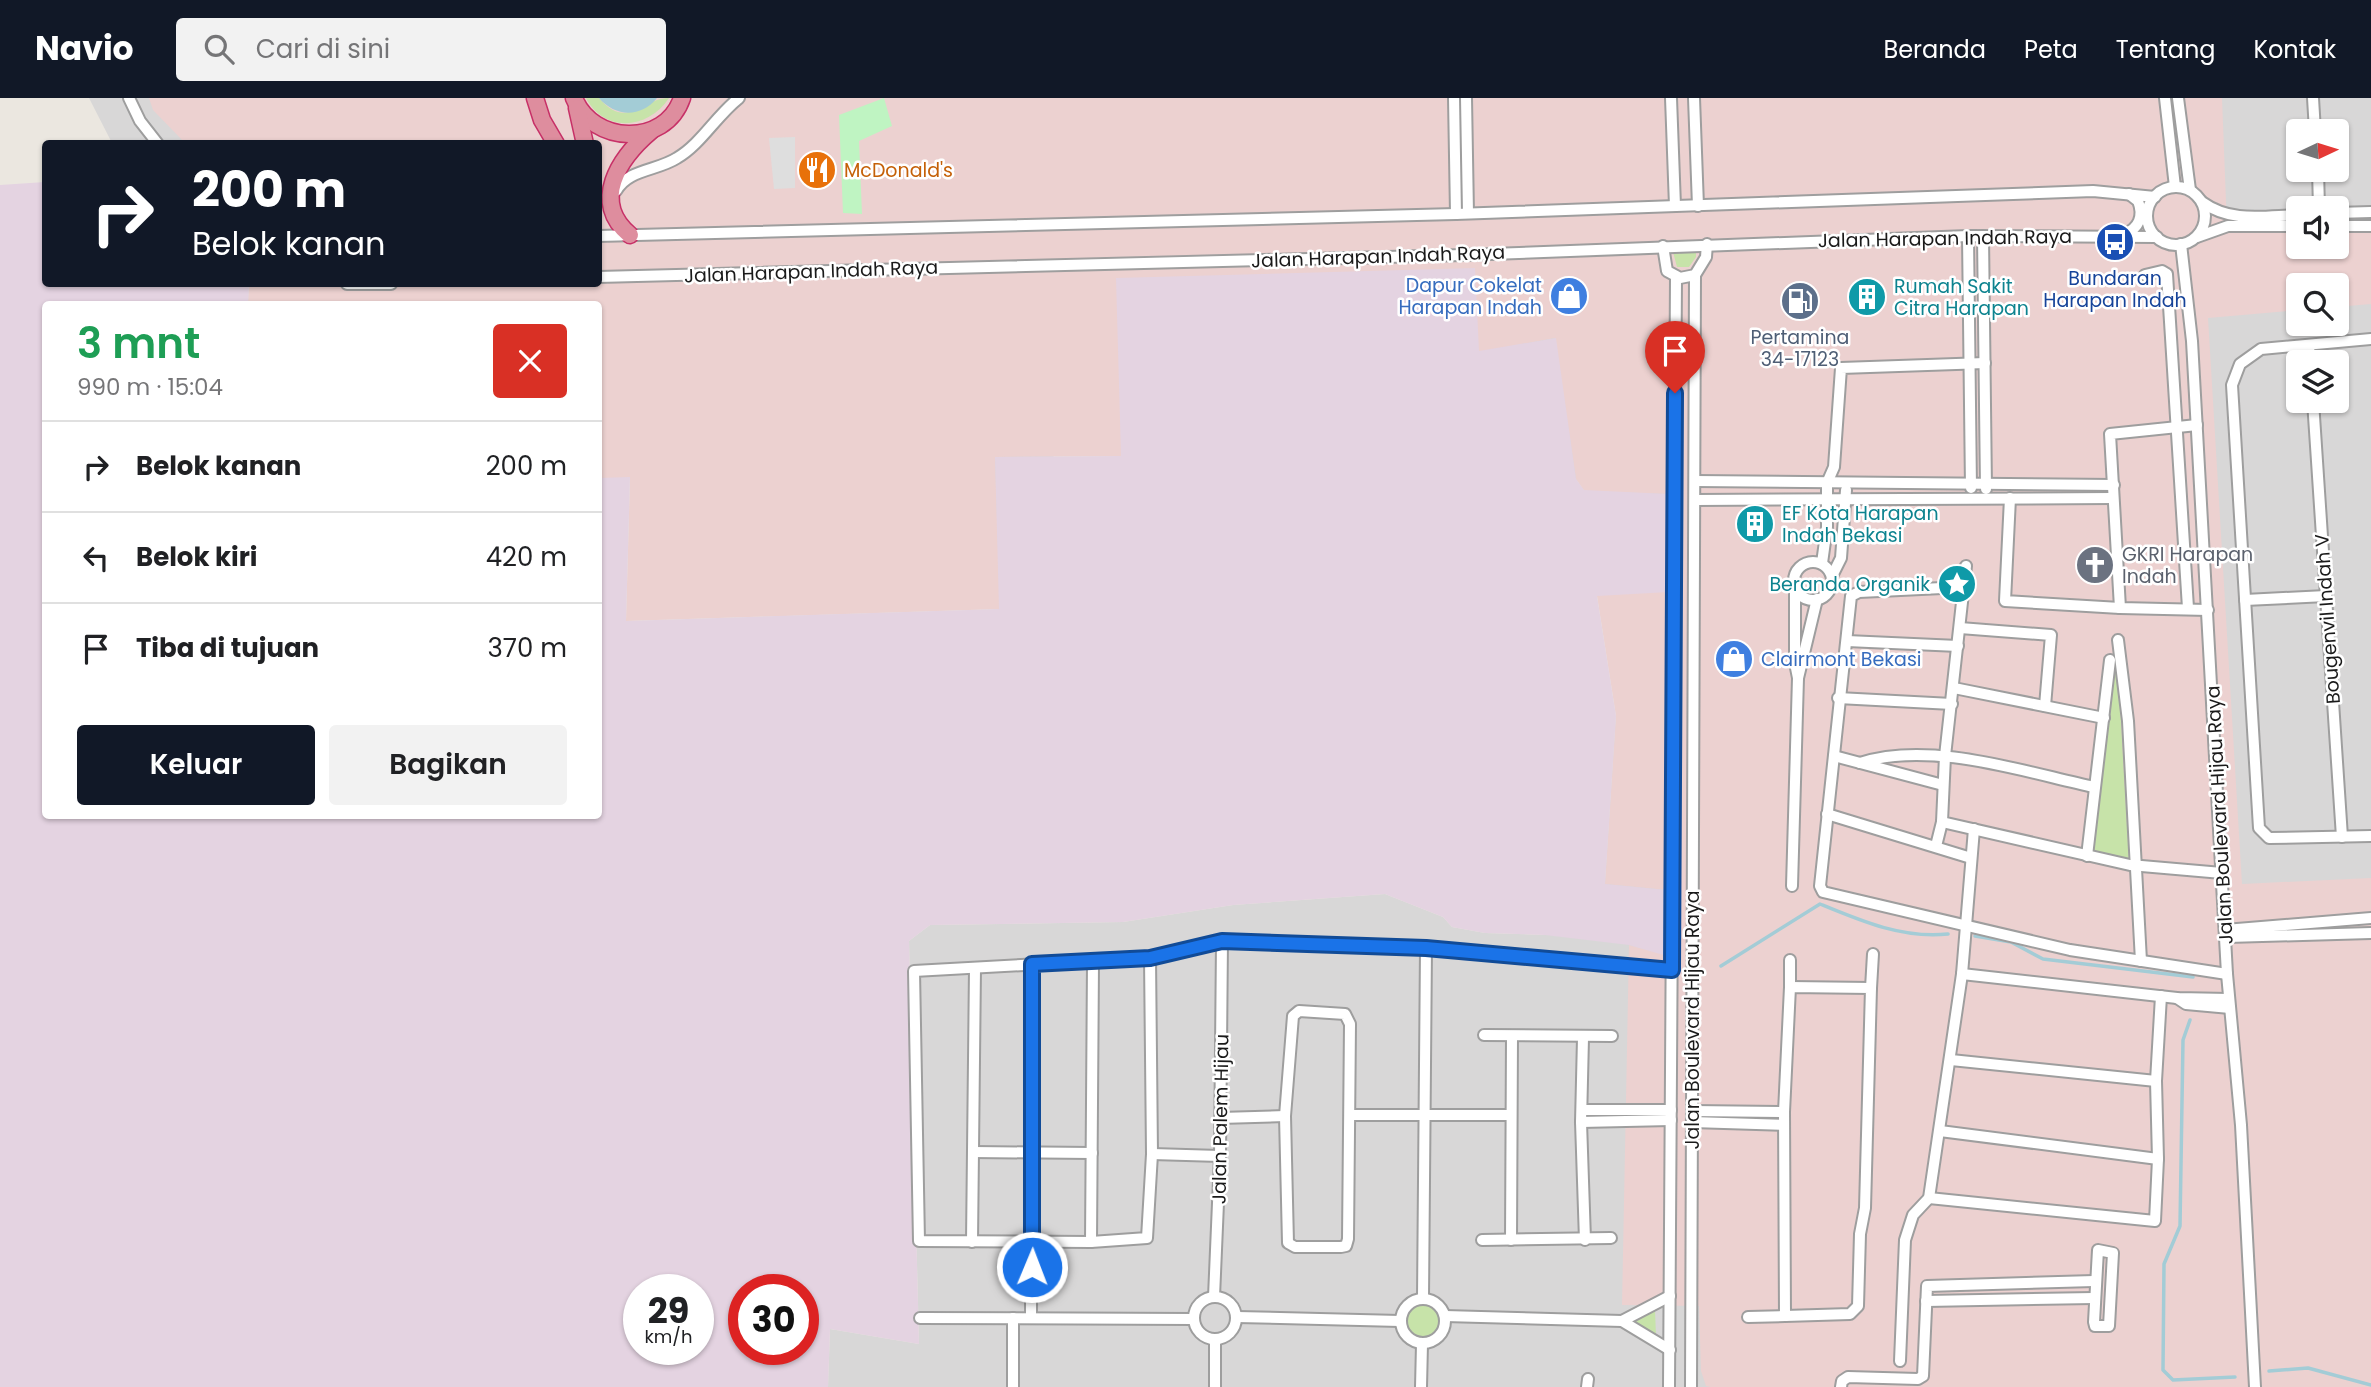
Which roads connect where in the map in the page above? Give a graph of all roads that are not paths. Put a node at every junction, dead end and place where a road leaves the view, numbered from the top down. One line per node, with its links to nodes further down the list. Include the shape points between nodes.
1 (129, 98): 15 (street)
2 (535, 98): 16 (highway)
3 (739, 98): 23 (street, via 680,157 621,182)
4 (1454, 98): 28 (street)
5 (1466, 98): 29 (street)
6 (1671, 98): 24 (street)
7 (1693, 98): 25 (street)
8 (2165, 98): 18 (street)
9 (2178, 98): 19 (street)
10 (2313, 98): 13 (street)
11 (575, 100): 14 (highway, via 601,129 634,135); 17 (highway)
12 (684, 100): 14 (highway)
13 (2314, 119)
14 (652, 130): 23 (highway, via 619,163)
15 (155, 140)
16 (554, 140)
17 (584, 140)
18 (2175, 187): 19 (street); 21 (street)
19 (2190, 190): 22 (street)
20 (2126, 192): 21 (street, Jalan Harapan Indah Raya); 25 (street, Jalan Harapan Indah Raya); 35 (street, via 2138,201 2141,216 2137,227)
21 (2155, 197): 39 (street, via 2148,214)
22 (2202, 202): 30 (street, via 2217,213 2236,217); 40 (street, via 2205,219)
23 (610, 203): 34 (highway)
24 (1675, 206): 25 (street, Jalan Harapan Indah Raya); 29 (street, Jalan Harapan Indah Raya)
25 (1698, 206)
26 (2371, 212): 27 (street)
27 (2349, 213)
28 (1455, 214): 29 (street, Jalan Harapan Indah Raya); 34 (street, Jalan Harapan Indah Raya)
29 (1468, 214)
30 (2286, 215)
31 (2286, 226): 40 (street, via 2228,226)
32 (2349, 226): 33 (street)
33 (2371, 226)
34 (630, 235): 36 (street, Jalan Harapan Indah Raya)
35 (2121, 235): 38 (street, Jalan Harapan Indah Raya); 39 (street, Jalan Harapan Indah Raya)
36 (602, 236)
37 (1968, 236): 38 (street, Jalan Harapan Indah Raya); 41 (street, Jalan Harapan Indah Raya); 52 (street)
38 (1983, 236): 51 (street)
39 (2157, 237): 42 (street)
40 (2193, 239): 42 (street)
41 (1707, 244): 43 (street, Jalan Harapan Indah Raya); 44 (street, via 1706,257)
42 (2181, 244): 54 (street, Jalan Boulevard Hijau Raya)
43 (1663, 246): 46 (street, Jalan Harapan Indah Raya); 47 (street, via 1667,271)
44 (1695, 275): 47 (street); 59 (street, Jalan Boulevard Hijau Raya)
45 (2145, 275): 55 (street, via 2168,274)
46 (602, 277)
47 (1676, 278): 58 (street, Jalan Boulevard Hijau Raya)
48 (2371, 339): 49 (street)
49 (2309, 345): 50 (street); 79 (street, via 2262,349 2248,357 2233,377)
50 (2309, 350)
51 (1985, 363): 52 (street); 63 (street)
52 (1971, 364): 57 (street, via 1843,366); 62 (street)
53 (2314, 413): 77 (street, Bougenvil Indah V)
54 (2197, 425): 55 (street); 56 (street, Jalan Boulevard Hijau Raya)
55 (2178, 433): 56 (street); 64 (street, via 2110,435); 81 (street)
56 (2198, 438): 82 (street, Jalan Boulevard Hijau Raya)
57 (1834, 467): 60 (street); 61 (street)
58 (1675, 472): 59 (street); 103 (street, Jalan Boulevard Hijau Raya)
59 (1695, 477): 60 (street); 71 (street, Jalan Boulevard Hijau Raya)
60 (1827, 483): 61 (street); 65 (street)
61 (1845, 483): 62 (street); 66 (street)
62 (1972, 484): 63 (street); 67 (street)
63 (1986, 484): 64 (street); 68 (street)
64 (2113, 485): 70 (street)
65 (1827, 497): 66 (street); 71 (street); 72 (street)
66 (1846, 498): 67 (street); 74 (street, via 1841,558)
67 (1971, 498): 68 (street)
68 (1986, 498): 69 (street)
69 (2010, 498): 70 (street); 80 (street, via 2005,601)
70 (2113, 498): 80 (street)
71 (1695, 500): 102 (street, Jalan Boulevard Hijau Raya)
72 (1822, 564): 74 (street); 75 (street, via 1806,562 1800,567)
73 (1966, 566): 76 (street)
74 (1832, 576): 78 (street, via 1830,590)
75 (1795, 587): 78 (street, via 1804,598); 88 (street)
76 (1963, 587): 83 (street); 84 (street, via 1854,594)
77 (2326, 596): 79 (street); 105 (street, Bougenvil Indah V)
78 (1818, 599): 88 (street)
79 (2245, 600): 105 (street, via 2259,828 2269,838)
80 (2120, 608): 81 (street)
81 (2188, 608): 82 (street)
82 (2208, 610): 112 (street, Jalan Boulevard Hijau Raya)
83 (1960, 628): 86 (street); 92 (street, via 2051,635)
84 (1847, 640): 86 (street); 90 (street)
85 (2118, 640): 111 (street, via 2128,721)
86 (1958, 646): 89 (street)
87 (2110, 660): 93 (street)
88 (1798, 678): 113 (street)
89 (1954, 688): 91 (street); 92 (street)
90 (1838, 698): 91 (street); 94 (street)
91 (1952, 704): 95 (street)
92 (2045, 706): 93 (street)
93 (2104, 718): 98 (street)
94 (1834, 756): 96 (street); 99 (street)
95 (1945, 756): 96 (street, via 1888,757); 97 (street); 98 (street)
96 (1860, 763): 97 (street)
97 (1943, 785): 100 (street)
98 (2094, 787): 109 (street)
99 (1827, 814): 106 (street); 115 (street, via 1823,892)
100 (1942, 822): 101 (street); 106 (street)
101 (1974, 828): 109 (street); 110 (street)
102 (1693, 833): 103 (street); 107 (street, Jalan Boulevard Hijau Raya)
103 (1673, 835): 108 (street, Jalan Boulevard Hijau Raya)
104 (2371, 836): 105 (street)
105 (2342, 837)
106 (1936, 846): 110 (street)
107 (1693, 848): 108 (street); 149 (street, Jalan Boulevard Hijau Raya)
108 (1672, 849): 128 (street, Jalan Boulevard Hijau Raya)
109 (2087, 856): 111 (street)
110 (1971, 858): 115 (street)
111 (2134, 866): 112 (street); 124 (street)
112 (2222, 873): 117 (street, Jalan Boulevard Hijau Raya)
113 (1792, 886)
114 (2371, 918): 116 (street)
115 (1965, 930): 124 (street); 129 (street)
116 (2253, 931): 117 (street); 118 (street)
117 (2225, 933): 130 (street, Jalan Boulevard Hijau Raya)
118 (2371, 933)
119 (1222, 941): 120 (street); 122 (street); 150 (street, Jalan Palem Hijau)
120 (1426, 948): 128 (street); 147 (street)
121 (1873, 954): 132 (street)
122 (1150, 958): 125 (street); 157 (street)
123 (1790, 960): 131 (street)
124 (2141, 961): 130 (street)
125 (1093, 963): 126 (street); 155 (street)
126 (1032, 964): 127 (street); 156 (street)
127 (975, 968): 154 (street); 167 (street, via 912,974 918,1237 919,1241)
128 (1672, 970): 145 (street, Jalan Boulevard Hijau Raya)
129 (1962, 974): 133 (street); 139 (street)
130 (2227, 974): 134 (street, Jalan Boulevard Hijau Raya)
131 (1790, 987): 132 (street); 142 (street)
132 (1871, 988): 177 (street, via 1858,1306 1850,1314)
133 (2161, 996): 134 (street, via 2186,1004); 140 (street)
134 (2230, 1004): 196 (street, Jalan Boulevard Hijau Raya)
135 (1485, 1035): 136 (street)
136 (1512, 1035): 138 (street); 144 (street)
137 (1612, 1036): 138 (street)
138 (1583, 1038): 148 (street)
139 (1951, 1060): 140 (street); 153 (street)
140 (2156, 1081): 159 (street)
141 (1746, 1111): 142 (street); 149 (street); 151 (street)
142 (1784, 1112): 152 (street)
143 (1350, 1115): 146 (street, via 1348,1018 1345,1014 1299,1012 1293,1016); 146 (street, via 1348,1239 1341,1247 1295,1247 1289,1243); 147 (street)
144 (1511, 1115): 147 (street); 165 (street)
145 (1671, 1115): 148 (street); 162 (street, Jalan Boulevard Hijau Raya)
146 (1285, 1116): 150 (street)
147 (1427, 1116): 173 (street)
148 (1582, 1116): 166 (street)
149 (1692, 1116): 151 (street); 161 (street, Jalan Boulevard Hijau Raya)
150 (1220, 1118): 158 (street, Jalan Palem Hijau)
151 (1746, 1124): 152 (street)
152 (1784, 1125): 177 (street)
153 (1940, 1131): 159 (street); 160 (street)
154 (973, 1152): 156 (street); 167 (street)
155 (1093, 1153): 156 (street); 169 (street)
156 (1033, 1154): 168 (street)
157 (1152, 1154): 158 (street); 169 (street, via 1147,1238)
158 (1220, 1156): 172 (street, Jalan Palem Hijau)
159 (2158, 1159): 160 (street, via 2156,1219 2151,1223)
160 (1929, 1198): 189 (street, via 1913,1215 1905,1240)
161 (1692, 1232): 162 (street); 194 (street, Jalan Boulevard Hijau Raya)
162 (1670, 1233): 171 (street, Jalan Boulevard Hijau Raya)
163 (1611, 1238): 166 (street)
164 (1482, 1240): 165 (street)
165 (1511, 1240): 166 (street)
166 (1585, 1240)
167 (972, 1242): 168 (street)
168 (1032, 1242): 169 (street); 182 (street)
169 (1091, 1242)
170 (2094, 1281): 174 (street); 174 (street, via 2096,1252 2110,1251 2109,1326 2095,1325); 175 (street, via 1928,1285)
171 (1670, 1296): 185 (street); 188 (street, Jalan Boulevard Hijau Raya)
172 (1214, 1297): 178 (street, via 1230,1302); 183 (street, via 1199,1303)
173 (1423, 1298): 176 (street, via 1437,1303); 184 (street, via 1407,1305)
174 (2094, 1298): 175 (street)
175 (1926, 1301): 195 (street, via 1923,1376 1848,1377)
176 (1445, 1316): 185 (street); 187 (street, via 1442,1333)
177 (1784, 1316): 179 (street)
178 (1237, 1317): 184 (street); 186 (street, via 1228,1336)
179 (1748, 1317)
180 (920, 1318): 181 (street)
181 (1013, 1318): 182 (street); 190 (street)
182 (1031, 1318): 183 (street)
183 (1194, 1319): 186 (street, via 1203,1336)
184 (1400, 1321): 187 (street, via 1406,1337)
185 (1622, 1321): 188 (street)
186 (1215, 1340): 191 (street)
187 (1422, 1344): 192 (street)
188 (1670, 1350): 193 (street, Jalan Boulevard Hijau Raya)
189 (1900, 1361)
190 (1013, 1387)
191 (1215, 1387)
192 (1421, 1387)
193 (1669, 1387)
194 (1691, 1387)
195 (1841, 1387)
196 (2255, 1387)

